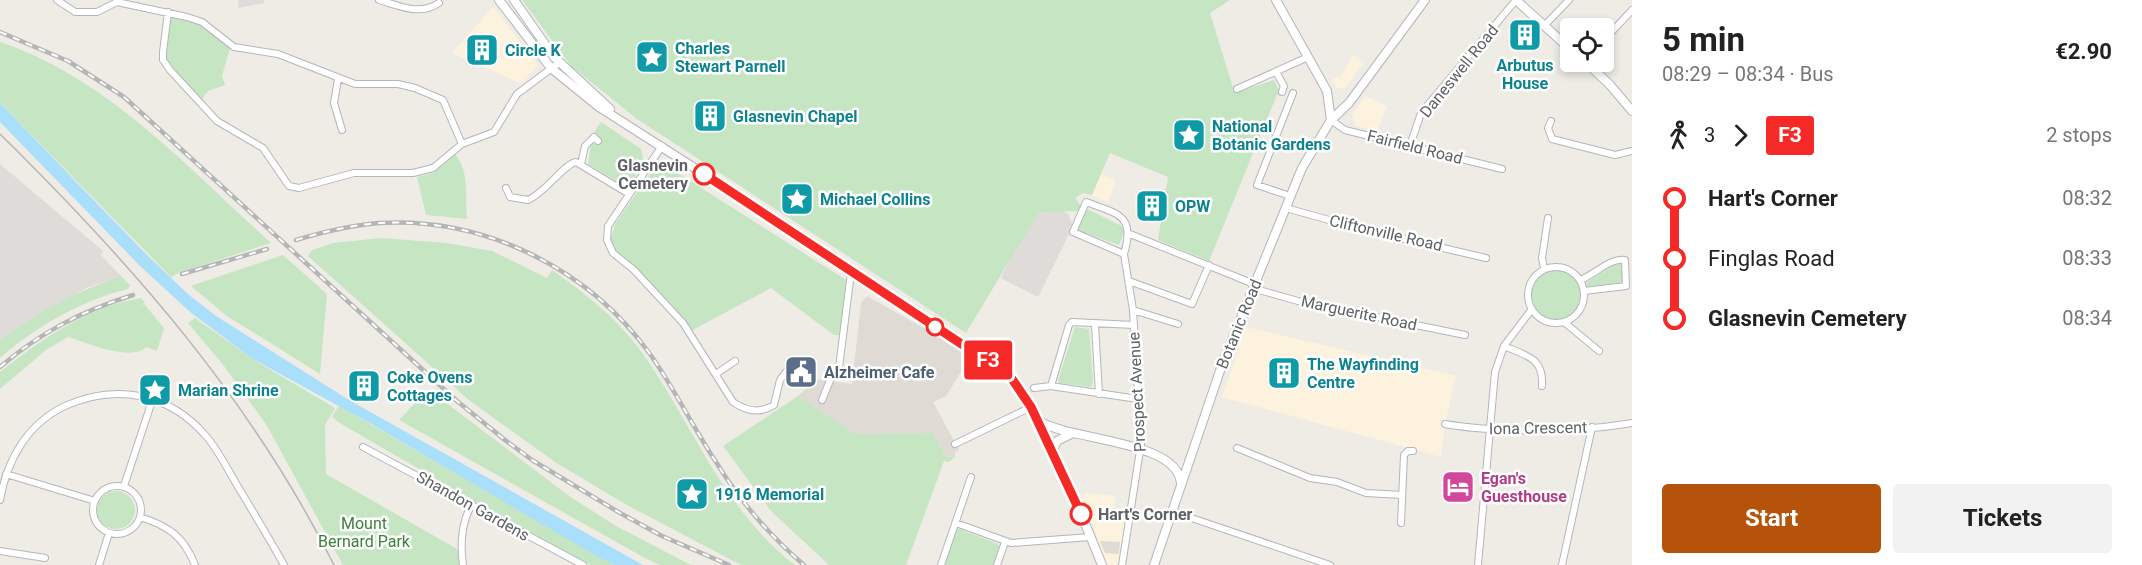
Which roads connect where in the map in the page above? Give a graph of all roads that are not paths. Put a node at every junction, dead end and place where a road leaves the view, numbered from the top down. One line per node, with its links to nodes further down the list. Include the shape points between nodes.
1 (57, 0): 11 (street, via 75,12 97,12 117,2)
2 (379, 0): 9 (street, via 419,11)
3 (499, 0): 17 (main road)
4 (514, 0): 16 (main road)
5 (1276, 0): 15 (main road)
6 (1516, 0): 12 (main road); 32 (street, Daneswell Road, via 1421,113)
7 (1569, 0): 12 (street)
8 (1423, 1): 25 (main road, Botanic Road, via 1347,105)
9 (439, 3)
10 (1632, 10): 13 (street)
11 (168, 12): 20 (street, via 202,22 234,47 278,54); 30 (street, via 163,60 217,121 264,148 289,186 299,188 354,173 422,171 433,168)
12 (1544, 26): 14 (main road)
13 (1614, 29)
14 (1560, 40)
15 (1308, 57): 18 (street); 25 (main road, via 1327,90)
16 (560, 62): 17 (street); 27 (main road)
17 (551, 68): 27 (main road, via 599,107); 30 (street, via 517,94 494,132)
18 (1276, 72): 21 (street); 22 (street, via 1284,86)
19 (1597, 72): 24 (main road)
20 (338, 79): 28 (street, via 334,103); 30 (street, via 354,84 398,84 436,96 446,107)
21 (1237, 89)
22 (1282, 92)
23 (1293, 93): 38 (street, via 1257,185)
24 (1632, 111)
25 (1331, 120): 32 (street, Fairfield Road, via 1345,130); 38 (main road, Botanic Road)
26 (1551, 121): 33 (street, via 1548,128 1552,139 1614,155)
27 (633, 128): 31 (main road)
28 (342, 130)
29 (598, 141): 34 (street, via 594,137 588,142)
30 (462, 144)
31 (662, 146): 37 (street); 46 (main road)
32 (1410, 146): 35 (street, Fairfield Road)
33 (1632, 151)
34 (581, 164): 36 (street, via 570,163 547,189 528,200 510,197); 37 (street)
35 (1502, 169)
36 (506, 188)
37 (629, 194): 62 (street, via 608,226 609,246 667,303)
38 (1290, 196): 39 (main road, Botanic Road)
39 (1286, 208): 43 (street, Cliftonville Road); 49 (main road, Botanic Road)
40 (1548, 218): 45 (street)
41 (1130, 234): 42 (street); 42 (street, via 1119,215 1086,202 1073,232); 44 (street, Marguerite Road)
42 (1124, 254): 47 (street, Prospect Avenue)
43 (1486, 258)
44 (1209, 265): 47 (street, via 1192,304); 49 (street, Marguerite Road)
45 (1544, 269): 48 (street, via 1561,267); 51 (street, via 1529,285 1528,303)
46 (851, 273): 69 (street, via 838,375 831,378); 70 (main road, via 998,366 1016,382)
47 (1129, 280): 52 (street, Prospect Avenue)
48 (1580, 280): 50 (street); 50 (street, via 1615,261 1625,260 1626,286)
49 (1255, 286): 57 (street, Marguerite Road, via 1298,301); 83 (main road, Botanic Road)
50 (1584, 291): 53 (street, via 1582,306)
51 (1532, 309): 53 (street, via 1546,322); 58 (street)
52 (1133, 310): 54 (street); 56 (street, Prospect Avenue)
53 (1564, 322): 59 (street)
54 (1178, 324)
55 (1095, 325): 56 (street); 63 (street, via 1069,325); 66 (street)
56 (1134, 325): 80 (street, Prospect Avenue)
57 (1465, 334)
58 (1504, 346): 64 (street, via 1539,363); 75 (street, via 1495,372)
59 (1599, 351)
60 (735, 361): 62 (street)
61 (786, 372): 62 (street, via 774,405 765,411 744,409 733,402)
62 (716, 374)
63 (1051, 386): 65 (street); 66 (street)
64 (1542, 386)
65 (1034, 388)
66 (1099, 394): 67 (street)
67 (1131, 398)
68 (153, 399): 85 (street, via 106,393 60,409 26,437); 87 (street); 104 (street, via 179,411 206,436)
69 (822, 400)
70 (1031, 407): 71 (main road); 77 (street)
71 (1039, 421): 76 (main road, via 1056,431); 82 (main road)
72 (1632, 423): 74 (street, Iona Crescent)
73 (1445, 424): 75 (street, Iona Crescent)
74 (1592, 427): 75 (street, Iona Crescent); 114 (street)
75 (1490, 429): 113 (street)
76 (1072, 434): 80 (main road); 82 (main road, via 1057,441)
77 (955, 444)
78 (363, 447): 92 (street, Shandon Gardens)
79 (1237, 448): 89 (street, via 1310,478 1346,481 1366,493)
80 (1141, 449): 84 (main road); 110 (street, Prospect Avenue)
81 (1413, 451): 89 (street, via 1404,455)
82 (1052, 452): 98 (main road)
83 (1191, 453): 84 (main road, via 1182,460); 88 (main road, Botanic Road)
84 (1169, 461): 88 (main road, via 1178,471)
85 (6, 474): 90 (street); 91 (street)
86 (970, 477): 95 (street)
87 (124, 486): 91 (street, via 104,490); 94 (street, via 137,496)
88 (1181, 487): 93 (main road, Botanic Road)
89 (1402, 495): 96 (street)
90 (0, 500)
91 (95, 501): 97 (street, via 97,524)
92 (472, 504): 105 (street, via 460,548); 106 (street, Shandon Gardens)
93 (1174, 512): 111 (main road, Botanic Road); 112 (street)
94 (140, 517): 97 (street, via 131,529); 103 (street, via 174,531 185,543)
95 (956, 523): 99 (street); 107 (street)
96 (1401, 523)
97 (109, 533): 102 (street)
98 (1090, 537): 99 (street); 109 (main road)
99 (1005, 542): 108 (street)
100 (0, 551): 101 (street)
101 (45, 558)
102 (99, 565)
103 (195, 565)
104 (284, 565)
105 (463, 565)
106 (583, 565)
107 (941, 565)
108 (997, 565)
109 (1102, 565)
110 (1122, 565)
111 (1154, 565)
112 (1330, 565)
113 (1478, 565)
114 (1562, 565)

